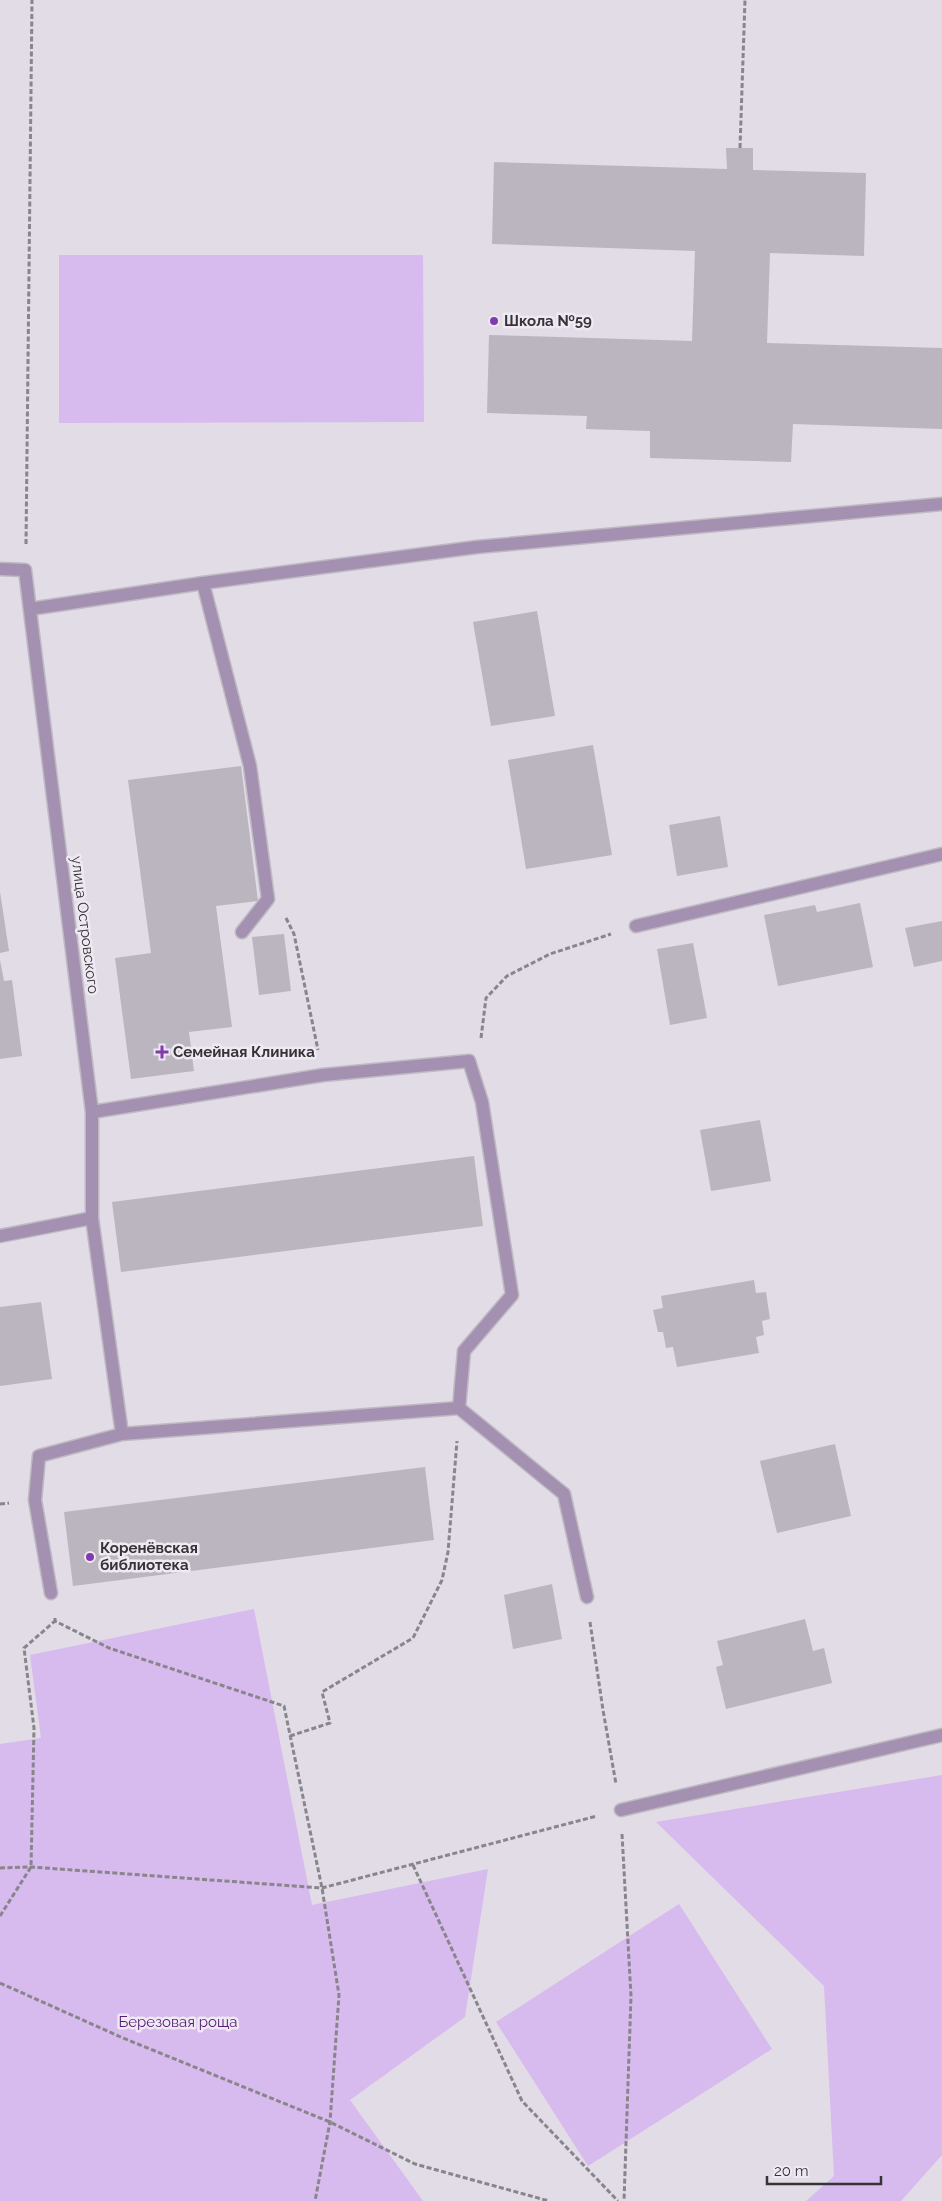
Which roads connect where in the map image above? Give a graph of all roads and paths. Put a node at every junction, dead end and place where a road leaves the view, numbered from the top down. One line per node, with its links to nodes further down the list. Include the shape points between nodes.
1 (32, 0): 6 (path)
2 (745, 0): 3 (path)
3 (740, 148)
4 (942, 504): 7 (street, via 478,547)
5 (0, 569): 6 (street)
6 (25, 570): 8 (street, улица Островского)
7 (203, 583): 8 (street); 10 (street, via 250,766)
8 (30, 609): 15 (street, улица Островского)
9 (942, 854): 11 (street)
10 (266, 880): 12 (street, via 268,899); 14 (path, via 294,934)
11 (636, 926): 13 (path, via 550,954 508,976 486,998 481,1037)
12 (242, 932)
13 (469, 1061): 14 (street); 18 (street, via 482,1102 512,1295 464,1350)
14 (323, 1076): 15 (street)
15 (92, 1112): 16 (street, улица Островского)
16 (92, 1218): 17 (street); 19 (street, улица Островского)
17 (0, 1236)
18 (459, 1408): 19 (street); 21 (street, via 564,1494); 24 (path, via 448,1552 442,1580 413,1638 322,1692 330,1724)
19 (122, 1434): 20 (street, via 39,1456 35,1500)
20 (51, 1593): 22 (path)
21 (587, 1597): 25 (path)
22 (55, 1621): 24 (path, via 109,1648 284,1706); 27 (path, via 24,1648 34,1728)
23 (942, 1735): 25 (street)
24 (290, 1736): 29 (path)
25 (621, 1810): 26 (path); 36 (path, via 631,1996)
26 (413, 1865): 29 (path); 35 (path, via 522,2102)
27 (31, 1867): 28 (path); 29 (path); 30 (path)
28 (0, 1868)
29 (322, 1888): 32 (path, via 339,1994)
30 (0, 1916)
31 (0, 1983): 32 (path, via 123,2038)
32 (330, 2122): 33 (path); 34 (path, via 415,2164)
33 (316, 2201)
34 (549, 2201)
35 (618, 2201)
36 (624, 2201)

